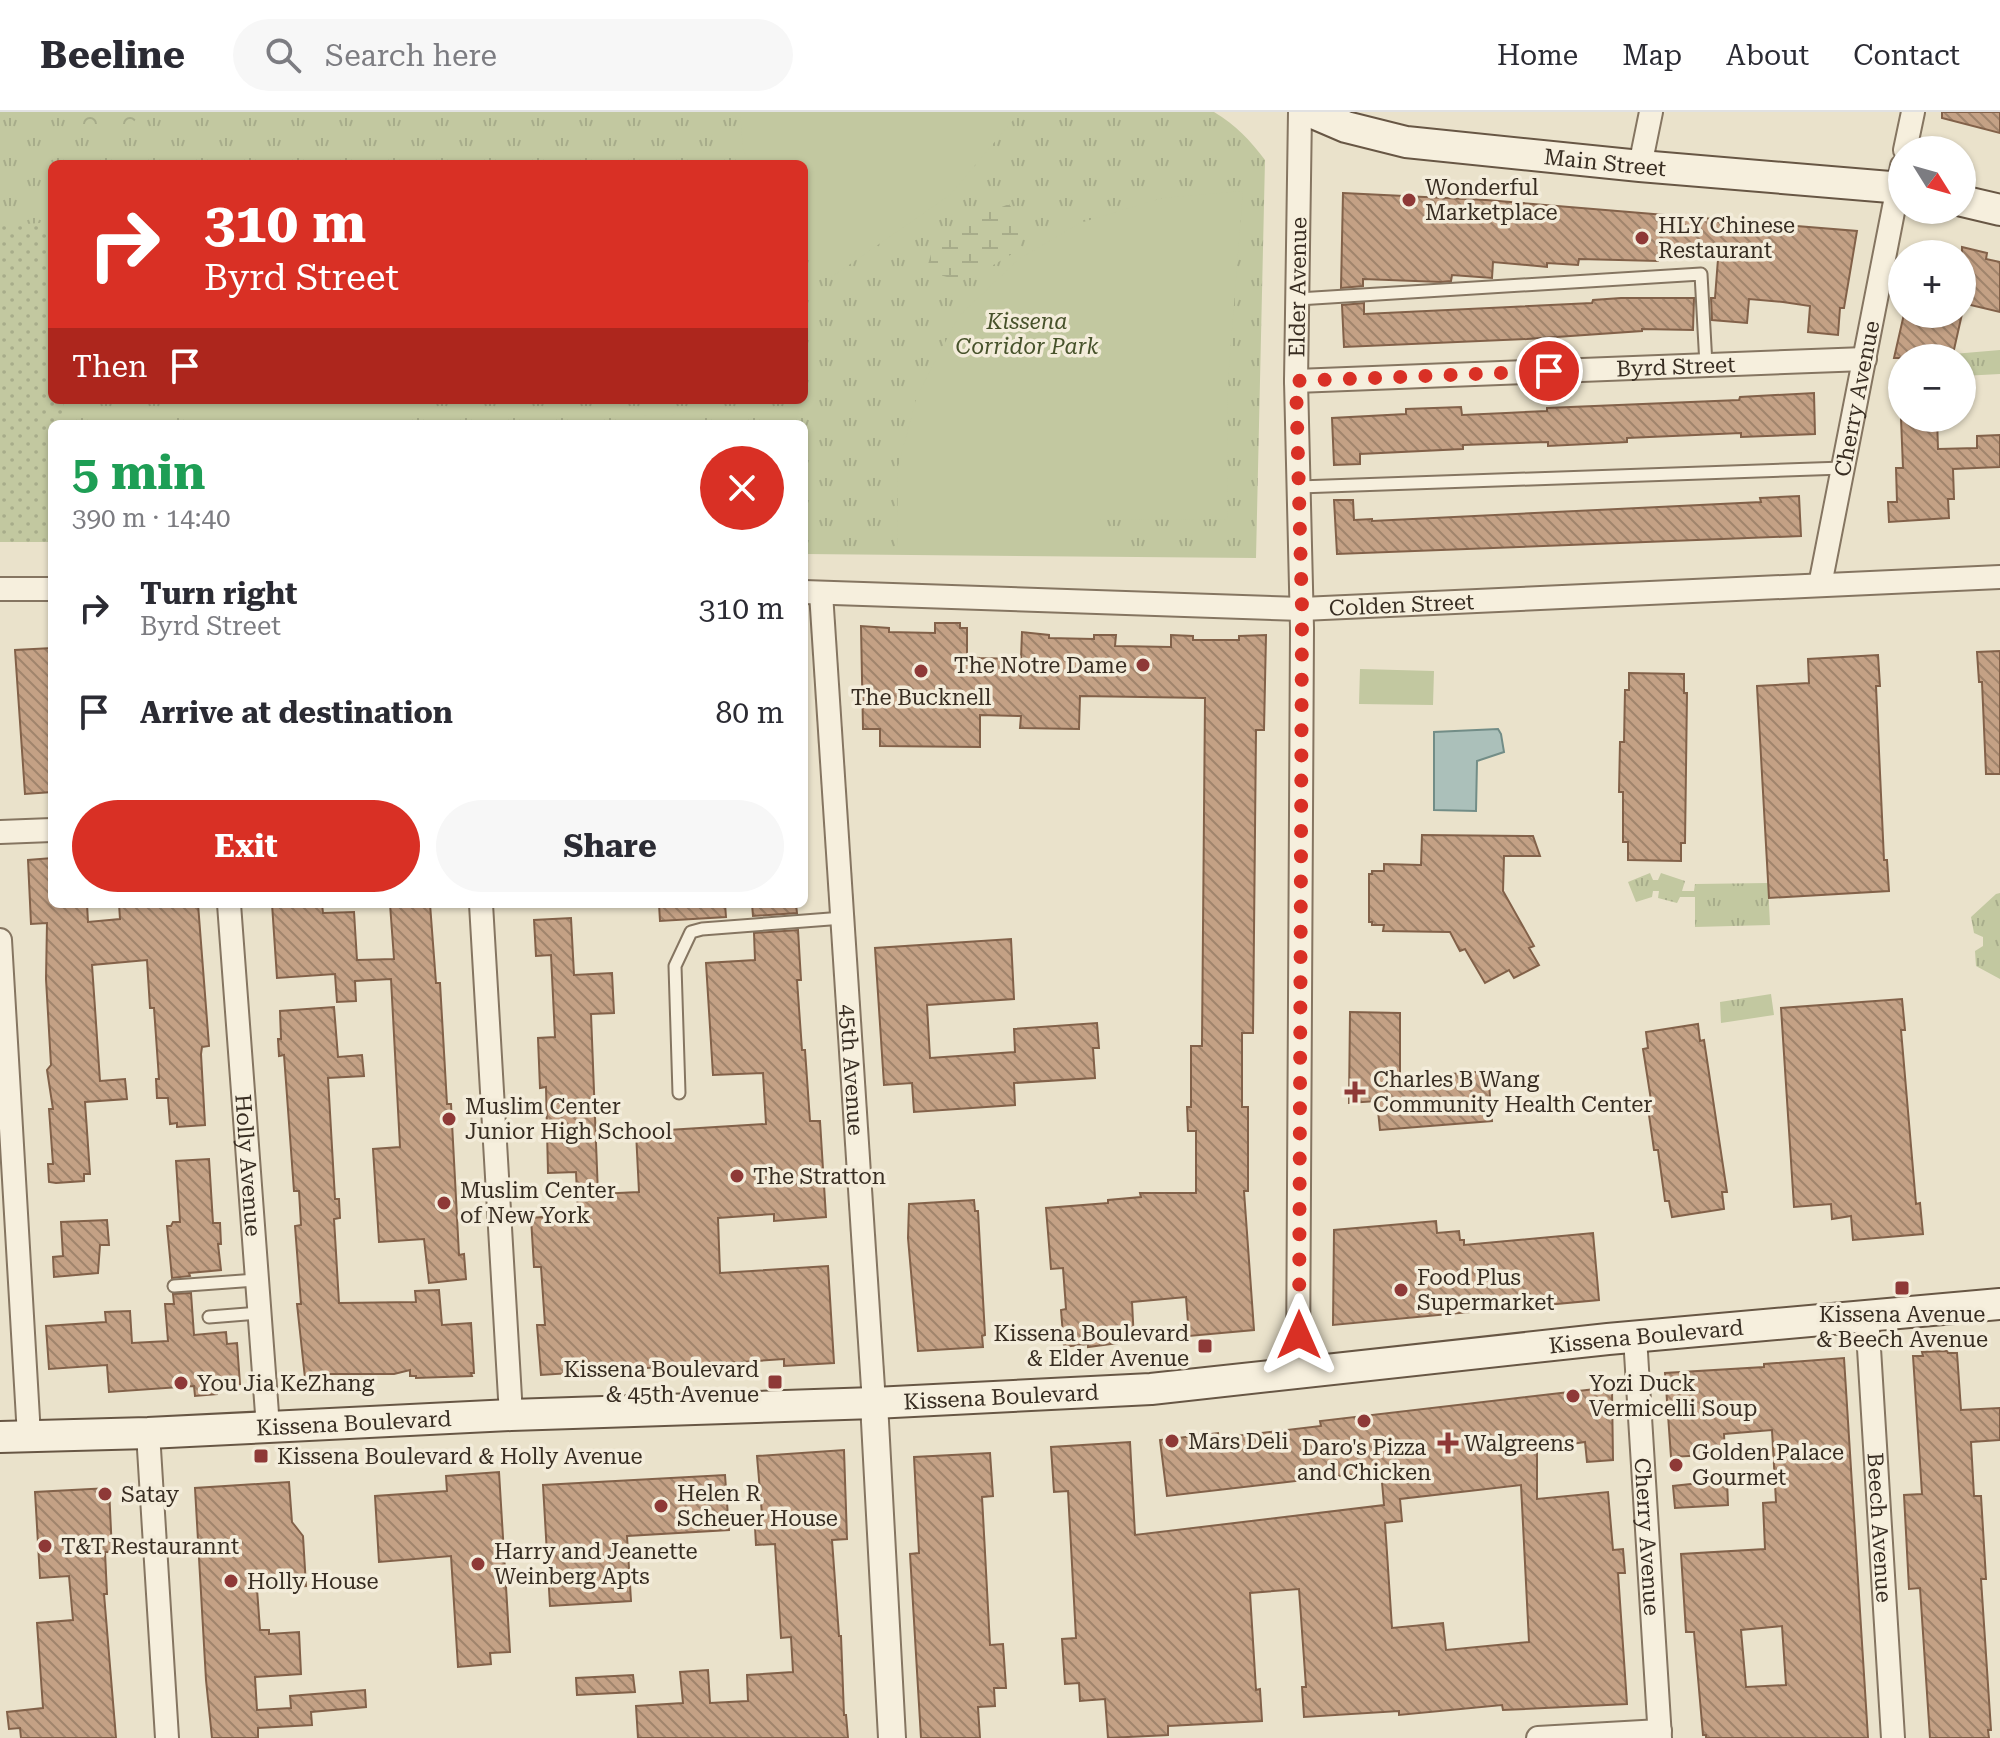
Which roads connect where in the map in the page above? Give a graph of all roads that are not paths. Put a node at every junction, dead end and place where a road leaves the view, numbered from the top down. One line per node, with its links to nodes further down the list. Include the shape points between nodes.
1 (1300, 112): 11 (street, Elder Avenue)
2 (1311, 112): 6 (main road, Main Street, via 1406,142)
3 (1651, 112): 6 (street)
4 (1913, 112): 5 (street)
5 (1908, 136)
6 (1640, 166): 7 (main road, Main Street)
7 (1888, 179)
8 (1976, 204): 9 (main road)
9 (2000, 210)
10 (1892, 224): 12 (street, Cherry Avenue)
11 (1298, 299): 13 (lane, via 1701,274); 14 (street, Elder Avenue)
12 (1865, 359): 13 (street, Byrd Street); 15 (street, Cherry Avenue)
13 (1706, 365): 14 (street, Byrd Street)
14 (1296, 381): 16 (street, Elder Avenue)
15 (1843, 468): 16 (lane); 18 (street, Cherry Avenue)
16 (1299, 487): 22 (street, Elder Avenue)
17 (2000, 577): 18 (street, Colden Street)
18 (1820, 585): 22 (street, Colden Street)
19 (0, 589): 20 (street)
20 (48, 589)
21 (812, 592): 22 (street, Colden Street); 27 (street, 45th Avenue)
22 (1302, 609): 37 (street, Elder Avenue)
23 (48, 830): 24 (street)
24 (0, 832)
25 (229, 908): 30 (street, Holly Avenue)
26 (481, 908): 39 (street)
27 (843, 918): 29 (lane, via 691,932 675,966); 38 (street, 45th Avenue)
28 (0, 940): 42 (street)
29 (679, 1093)
30 (257, 1280): 31 (lane); 33 (street, Holly Avenue)
31 (174, 1286)
32 (2000, 1304): 34 (main road, Kissena Boulevard)
33 (260, 1313): 35 (lane); 40 (street, Holly Avenue)
34 (1867, 1316): 36 (main road, Kissena Boulevard); 47 (street, Beech Avenue)
35 (209, 1317)
36 (1635, 1337): 37 (main road, Kissena Boulevard); 43 (street, Cherry Avenue)
37 (1298, 1373): 38 (main road, Kissena Boulevard, via 1151,1389)
38 (874, 1403): 39 (main road, Kissena Boulevard); 45 (street, 45th Avenue)
39 (511, 1415): 40 (main road, Kissena Boulevard)
40 (268, 1427): 41 (main road, Kissena Boulevard)
41 (148, 1433): 42 (main road, Kissena Boulevard); 44 (street)
42 (14, 1436)
43 (1660, 1734): 46 (street)
44 (167, 1738)
45 (892, 1738)
46 (1538, 1738)
47 (1893, 1738)

